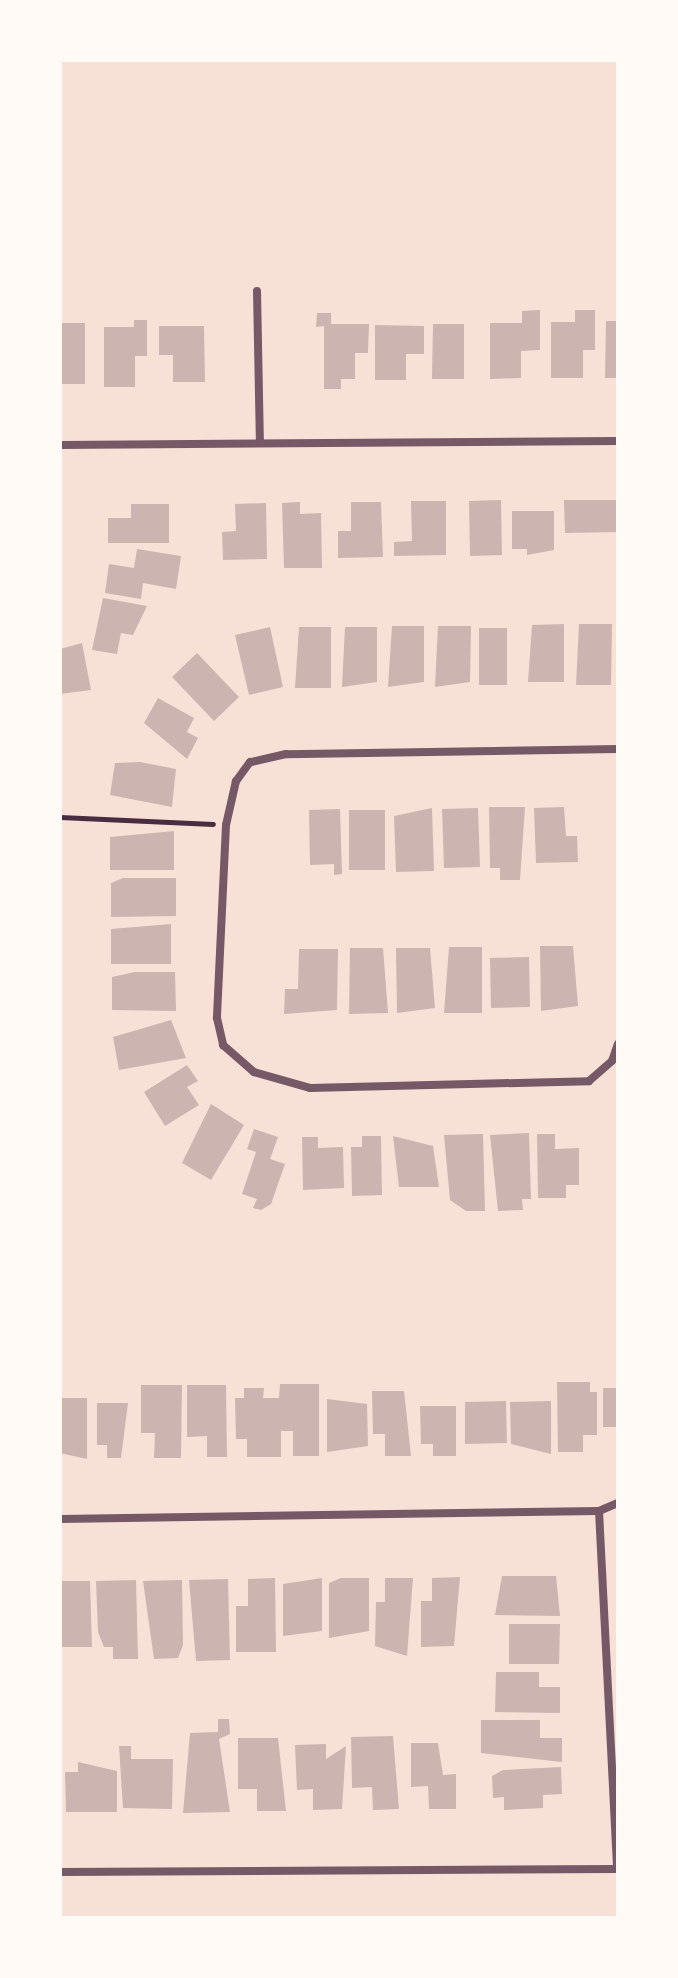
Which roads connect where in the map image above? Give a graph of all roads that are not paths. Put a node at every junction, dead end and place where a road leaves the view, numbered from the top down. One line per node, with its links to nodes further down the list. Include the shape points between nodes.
1 (257, 291): 3 (street)
2 (618, 441): 3 (street)
3 (260, 442): 4 (street)
4 (60, 445)
5 (618, 749): 6 (street, via 286,754 250,762 236,781 226,825 217,1018 223,1045 254,1072 310,1088 589,1081 612,1061)
6 (618, 1044)
7 (618, 1503): 8 (street)
8 (599, 1511): 9 (street); 10 (street)
9 (60, 1519)
10 (617, 1869): 11 (street)
11 (60, 1872)

